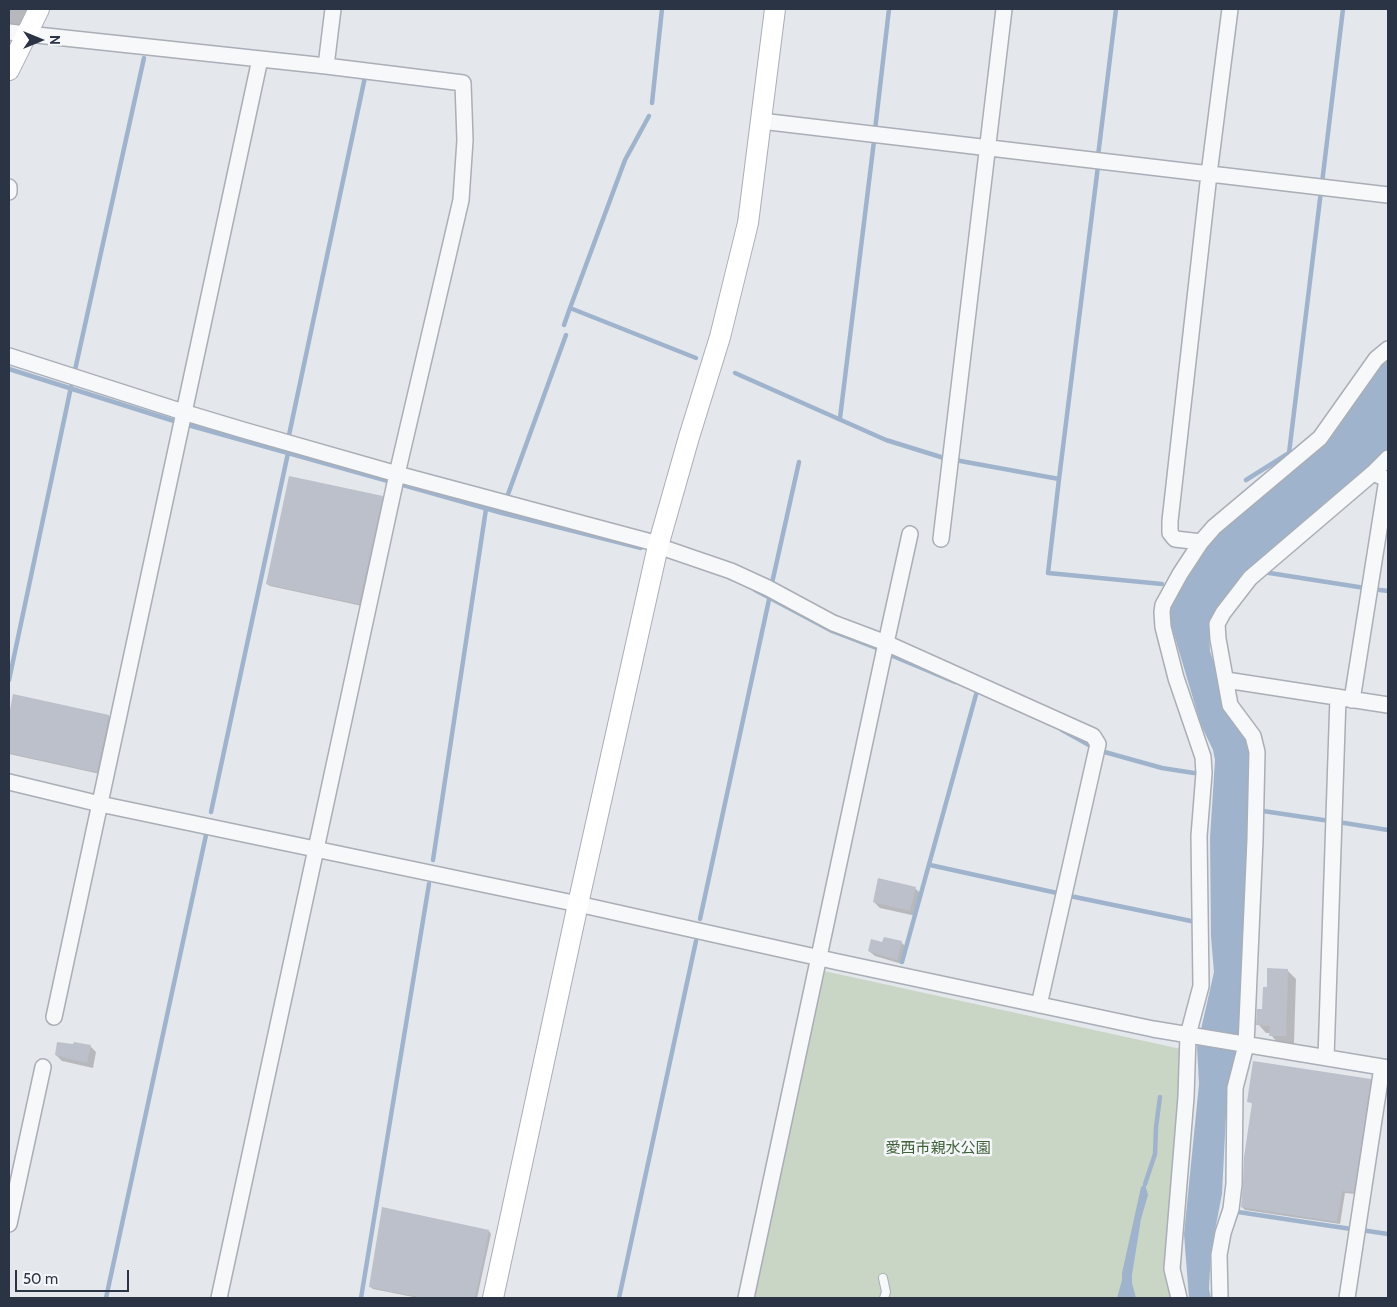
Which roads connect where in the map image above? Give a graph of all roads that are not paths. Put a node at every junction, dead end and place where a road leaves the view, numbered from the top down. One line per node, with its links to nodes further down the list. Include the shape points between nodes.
1 (39, 9): 6 (street)
2 (332, 9): 8 (street)
3 (775, 9): 10 (street)
4 (1004, 9): 11 (street)
5 (1230, 9): 12 (street)
6 (18, 33): 7 (street); 9 (street)
7 (260, 59): 8 (street); 18 (street)
8 (326, 66): 20 (street, via 463,83 466,140 461,200)
9 (9, 70)
10 (760, 121): 11 (street); 25 (street, via 748,223 723,328)
11 (988, 149): 12 (street); 23 (street)
12 (1209, 174): 15 (street); 24 (street, via 1170,521 1170,533 1175,539)
13 (9, 187): 14 (street)
14 (9, 192)
15 (1388, 196)
16 (1388, 349): 24 (street, via 1376,359 1320,438 1214,527)
17 (9, 356): 18 (street)
18 (183, 412): 20 (street); 31 (street)
19 (1388, 458): 21 (street)
20 (397, 474): 25 (street); 32 (street)
21 (1383, 477): 27 (street, via 1250,578 1217,624); 28 (street)
22 (910, 534): 26 (street)
23 (941, 539)
24 (1201, 542): 37 (street, via 1180,574 1162,612 1176,678 1203,757 1199,836 1201,986)
25 (658, 546): 26 (street, via 731,572 833,623); 33 (street)
26 (886, 643): 34 (street); 35 (street, via 1093,736 1098,744)
27 (1226, 680): 28 (street); 38 (street, via 1230,705 1253,736 1257,752 1256,840)
28 (1345, 698): 29 (street); 39 (street)
29 (1388, 705)
30 (9, 782): 31 (street)
31 (100, 804): 32 (street); 36 (street)
32 (317, 848): 33 (street); 44 (street)
33 (578, 904): 34 (street); 45 (street)
34 (819, 957): 35 (street); 46 (street)
35 (1039, 1006): 37 (street)
36 (54, 1017)
37 (1191, 1036): 38 (street); 48 (street, via 1172,1269)
38 (1244, 1045): 39 (street); 49 (street, via 1235,1088 1234,1184 1219,1255)
39 (1326, 1058): 41 (street)
40 (43, 1067): 42 (street)
41 (1385, 1067): 50 (street)
42 (9, 1224)
43 (883, 1278): 47 (lane)
44 (219, 1298)
45 (493, 1298)
46 (746, 1298)
47 (884, 1298)
48 (1179, 1298)
49 (1220, 1298)
50 (1347, 1298)

